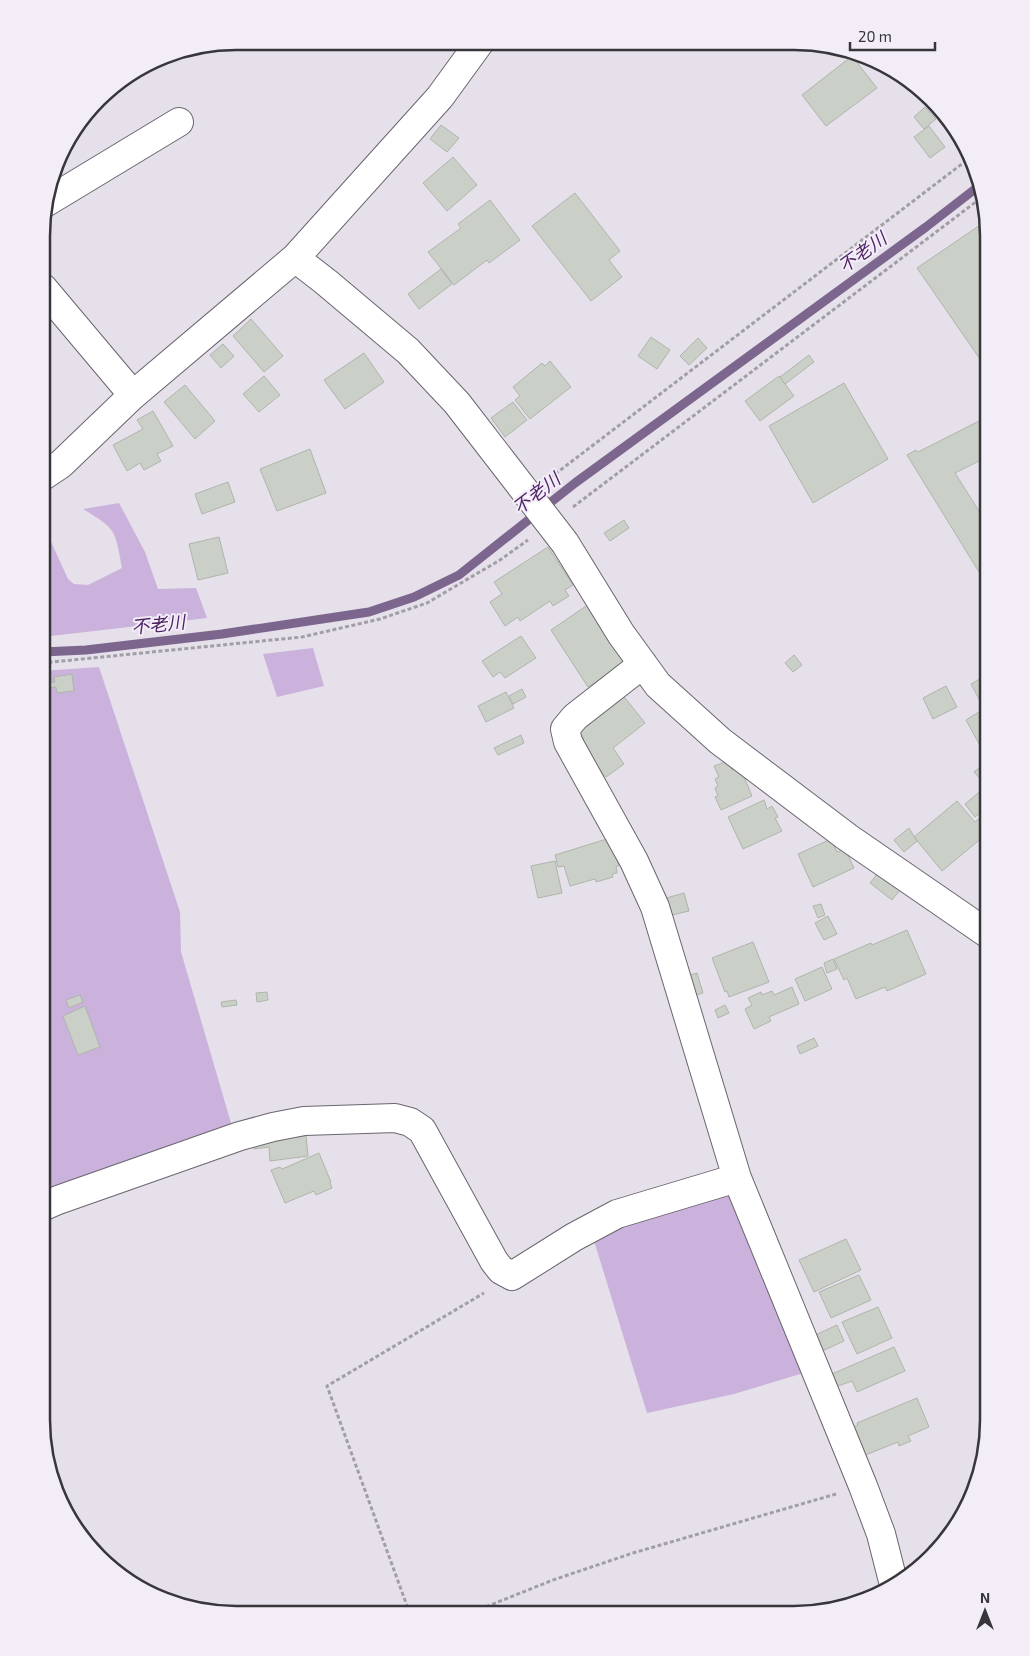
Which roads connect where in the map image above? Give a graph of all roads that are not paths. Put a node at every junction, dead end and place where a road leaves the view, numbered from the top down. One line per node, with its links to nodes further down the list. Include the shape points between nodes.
1 (474, 50): 4 (street, via 440,97)
2 (179, 122): 3 (street)
3 (54, 197)
4 (295, 258): 6 (street); 8 (street, via 408,351 538,487 549,524 565,543 621,634)
5 (50, 296): 6 (street)
6 (134, 396): 7 (street)
7 (50, 471)
8 (644, 664): 9 (street, via 658,685 720,741 847,837); 10 (street, via 575,717 565,729 568,742 634,861 655,907)
9 (980, 928)
10 (737, 1178): 11 (street, via 618,1214 574,1236 512,1276 494,1261 422,1130 395,1118 304,1122 273,1127); 12 (street, via 863,1486 881,1534)
11 (50, 1204)
12 (892, 1578)

